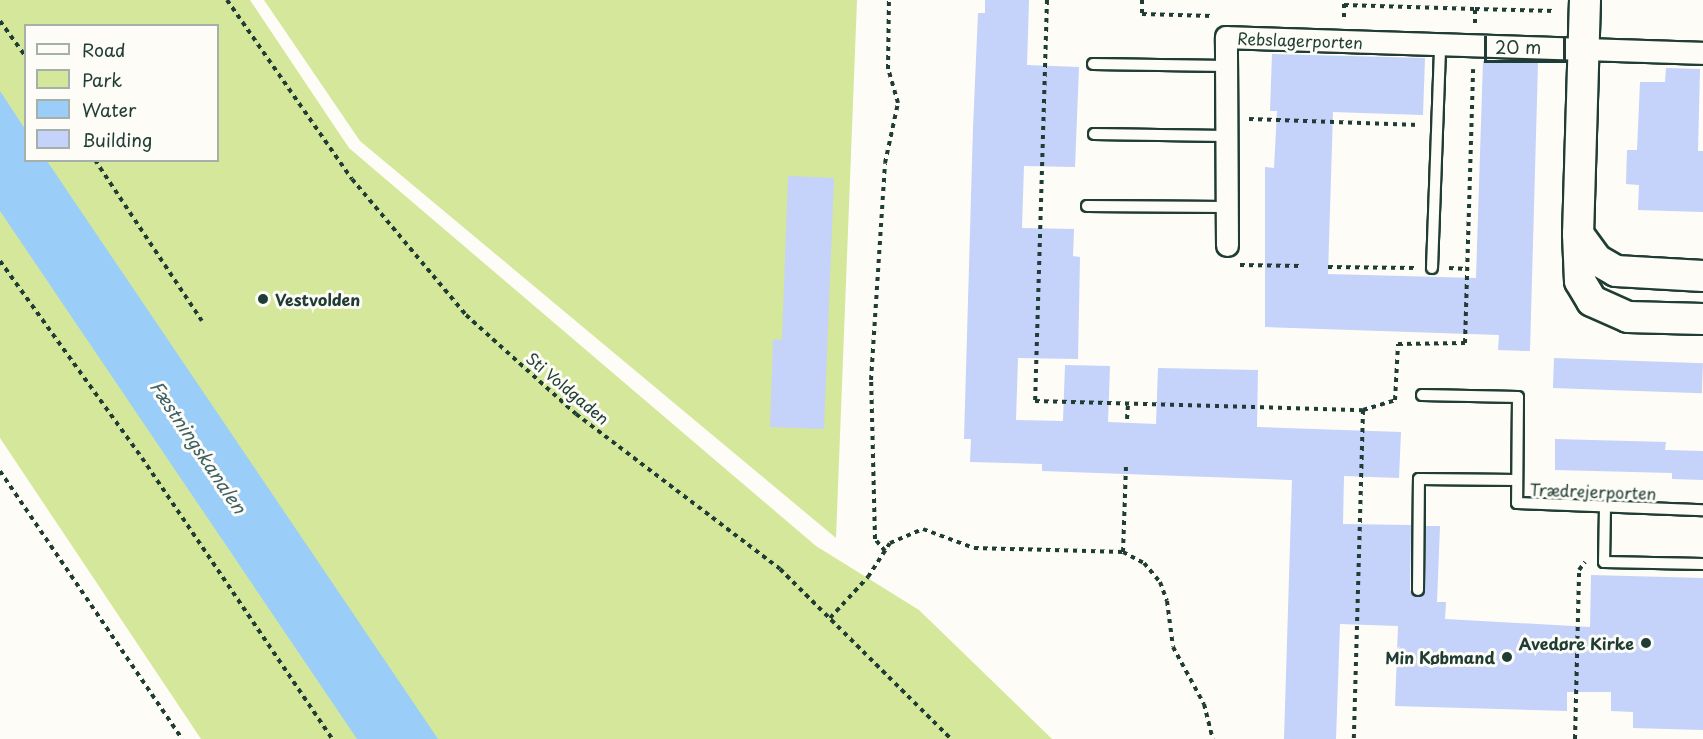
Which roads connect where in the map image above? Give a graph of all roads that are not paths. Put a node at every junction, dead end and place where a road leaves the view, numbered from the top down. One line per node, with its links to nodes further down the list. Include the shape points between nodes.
1 (1584, 6): 3 (street)
2 (1440, 45): 3 (street, Rebslagerporten); 6 (street, Rebslagerporten, via 1226,37); 13 (lane)
3 (1582, 51): 4 (street, Rebslagerporten); 11 (street)
4 (1703, 53)
5 (1093, 64): 6 (lane)
6 (1226, 66): 7 (street, Rebslagerporten)
7 (1225, 127): 8 (lane); 10 (street, Rebslagerporten)
8 (1094, 134)
9 (1087, 206): 10 (lane)
10 (1225, 207): 12 (street, Rebslagerporten)
11 (1578, 234): 14 (street, via 1598,260 1616,272); 15 (street, via 1580,281 1601,308 1628,317)
12 (1227, 245)
13 (1432, 268)
14 (1703, 276)
15 (1703, 320)
16 (1422, 395): 17 (lane, Trædrejerporten, via 1518,397)
17 (1517, 480): 18 (lane, Trædrejerporten, via 1517,503); 21 (lane, via 1419,479)
18 (1605, 507): 19 (lane, Trædrejerporten); 20 (lane, via 1604,562)
19 (1703, 510)
20 (1703, 564)
21 (1418, 590)

